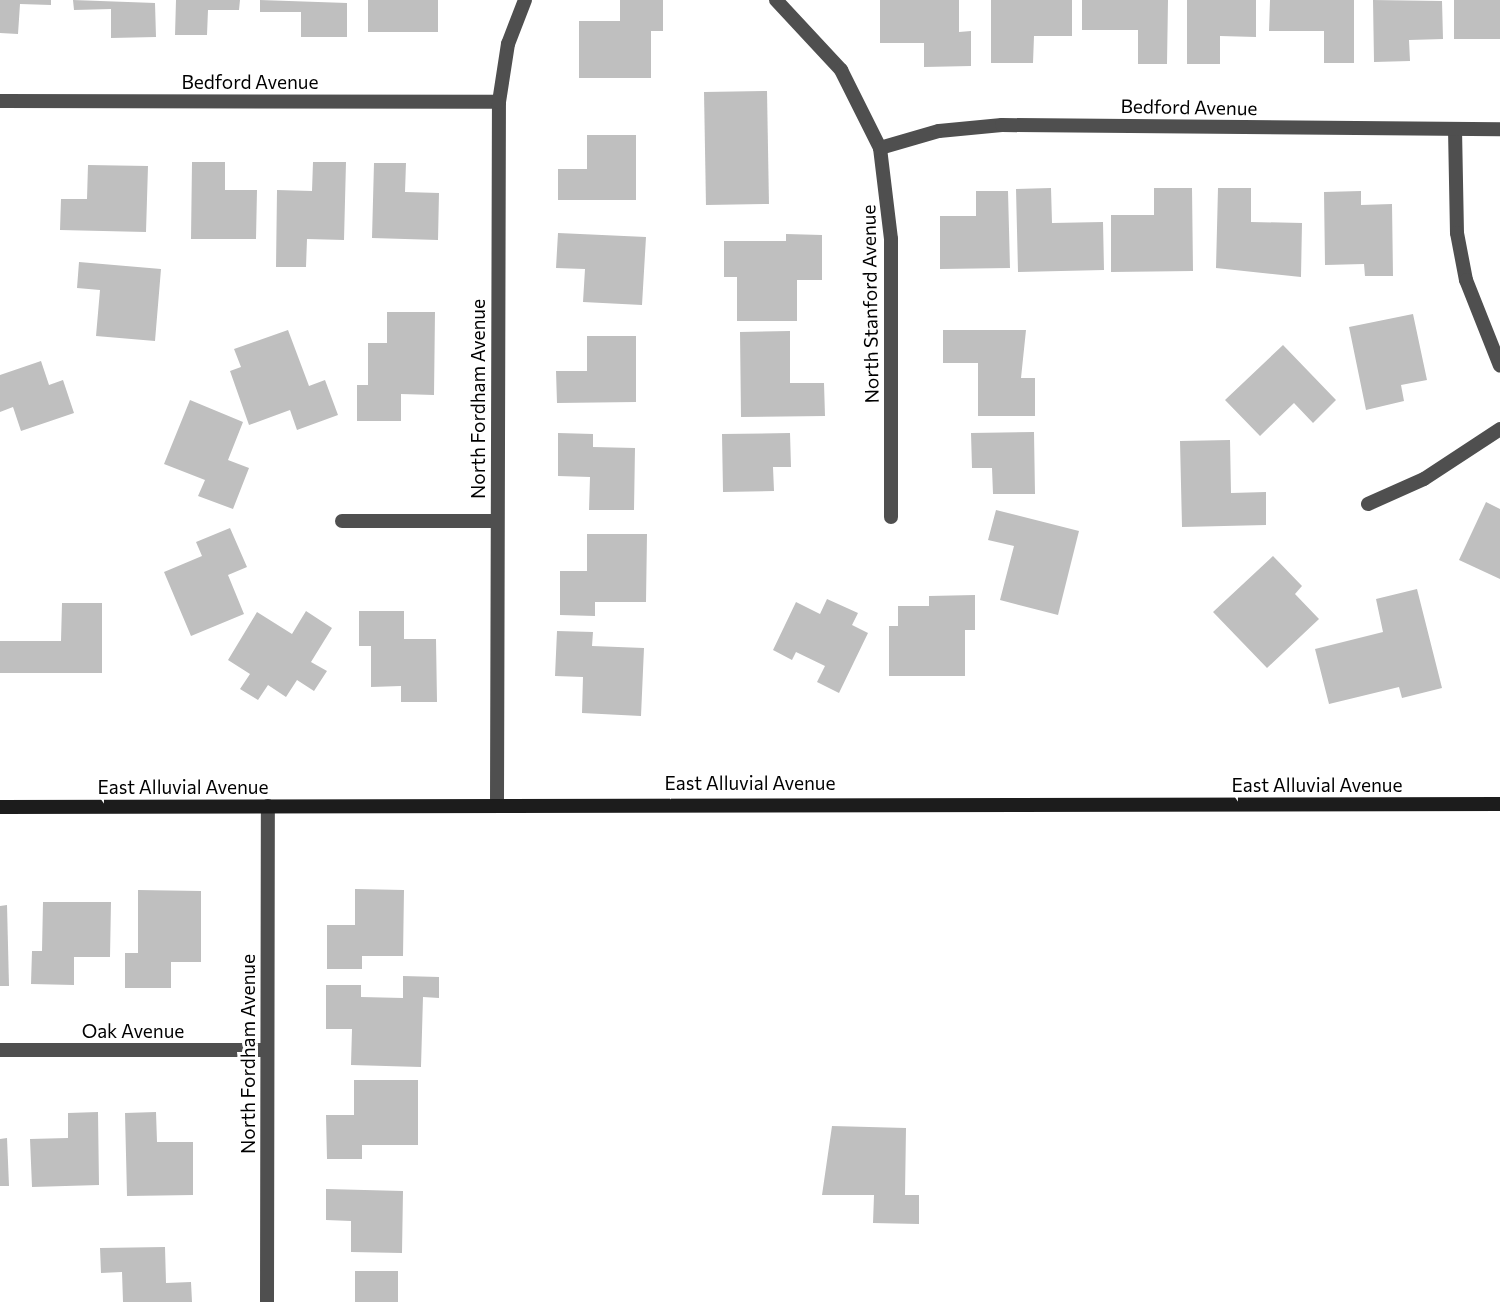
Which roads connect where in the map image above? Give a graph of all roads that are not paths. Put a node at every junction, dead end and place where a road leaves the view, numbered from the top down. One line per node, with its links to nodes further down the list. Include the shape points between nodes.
1 (524, 0): 4 (street, North Fordham Avenue, via 508,44)
2 (776, 0): 7 (street, North Stanford Avenue, via 841,71)
3 (0, 101): 4 (street, Bedford Avenue)
4 (499, 102): 13 (street, North Fordham Avenue)
5 (1455, 129): 6 (street, Bedford Avenue); 7 (street, Bedford Avenue, via 1002,125 939,131); 8 (street, via 1457,233 1466,280)
6 (1500, 129)
7 (880, 148): 11 (street, North Stanford Avenue, via 891,239)
8 (1500, 366)
9 (1500, 429): 10 (street, via 1424,479)
10 (1368, 504)
11 (891, 517)
12 (342, 521): 13 (street)
13 (497, 521): 14 (street, North Fordham Avenue)
14 (497, 802): 15 (street, East Alluvial Avenue); 16 (street, East Alluvial Avenue)
15 (1500, 804)
16 (268, 806): 17 (street, East Alluvial Avenue); 19 (street, North Fordham Avenue)
17 (0, 807)
18 (0, 1050): 19 (street, Oak Avenue)
19 (267, 1050): 20 (street, North Fordham Avenue)
20 (267, 1302)

